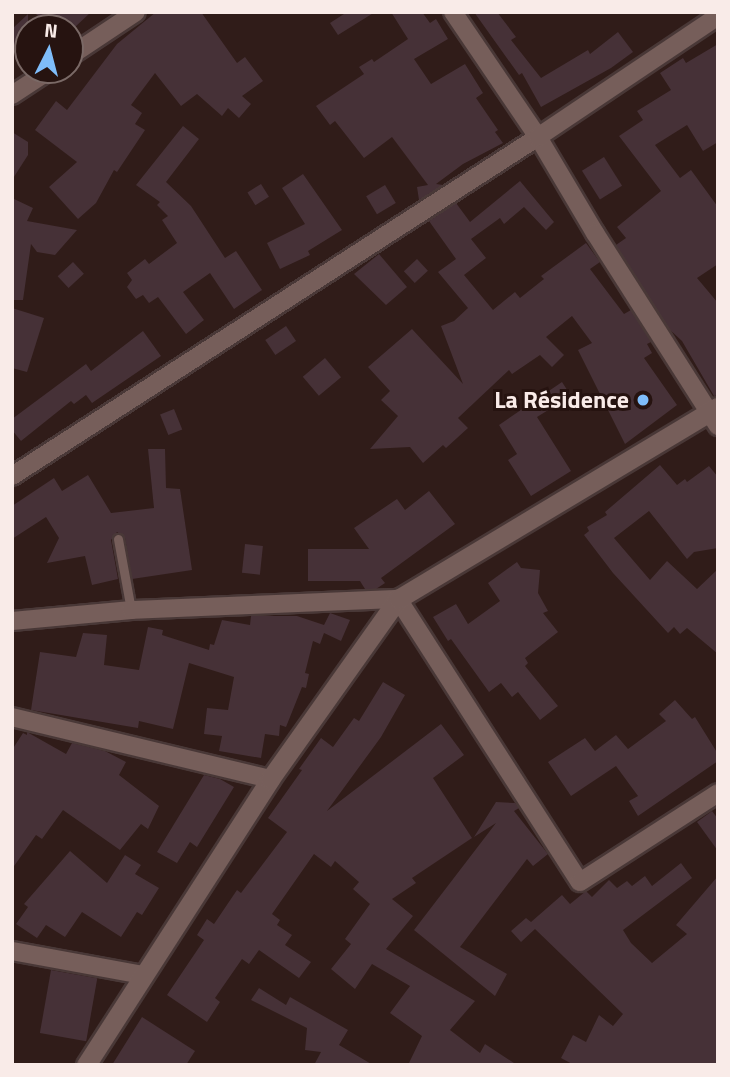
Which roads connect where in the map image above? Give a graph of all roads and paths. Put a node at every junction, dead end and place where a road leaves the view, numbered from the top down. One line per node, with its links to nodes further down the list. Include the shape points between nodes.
1 (135, 12): 4 (street)
2 (453, 12): 7 (street)
3 (718, 16): 7 (street)
4 (84, 47)
5 (29, 84): 6 (street)
6 (12, 95)
7 (538, 137): 8 (street); 9 (street)
8 (715, 415): 11 (street)
9 (12, 476)
10 (118, 539): 12 (lane)
11 (398, 598): 12 (street); 15 (street); 16 (street, via 580,882)
12 (131, 610): 13 (street)
13 (12, 621)
14 (12, 717): 15 (street)
15 (270, 779): 18 (street)
16 (718, 793)
17 (12, 951): 18 (street)
18 (144, 975): 19 (street)
19 (86, 1065)

